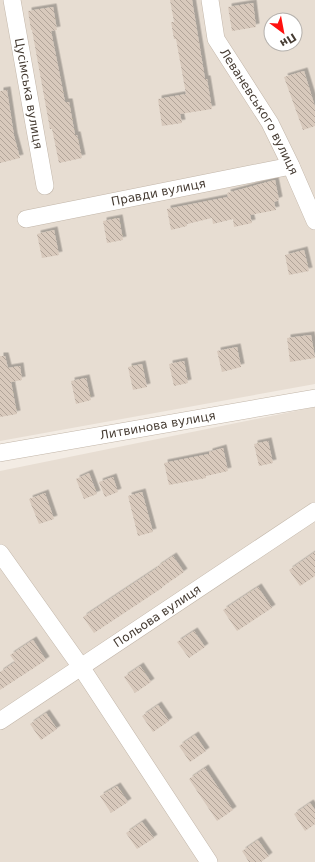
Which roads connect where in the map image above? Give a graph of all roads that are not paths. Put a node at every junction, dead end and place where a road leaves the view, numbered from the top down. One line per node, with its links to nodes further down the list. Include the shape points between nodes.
1 (12, 0): 4 (street, Цусімська вулиця)
2 (210, 0): 3 (street, Леваневського вулиця, via 216,39 270,123)
3 (290, 166): 5 (street, Правди вулиця); 6 (street, Леваневського вулиця)
4 (45, 186)
5 (26, 219)
6 (315, 221)
7 (315, 398): 8 (street, Литвинова вулиця)
8 (0, 453)
9 (315, 511): 11 (street, Польова вулиця)
10 (0, 553): 11 (street)
11 (81, 667): 12 (street, Польова вулиця); 13 (street)
12 (0, 721)
13 (209, 862)

